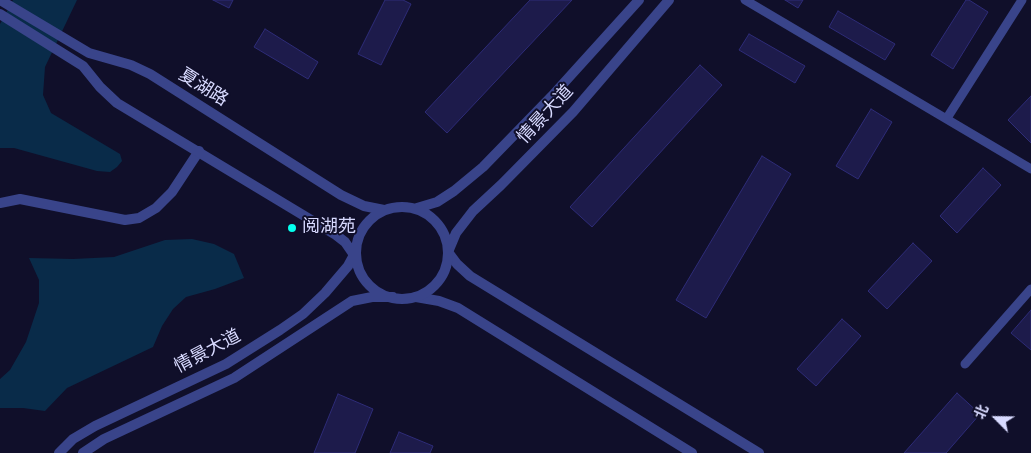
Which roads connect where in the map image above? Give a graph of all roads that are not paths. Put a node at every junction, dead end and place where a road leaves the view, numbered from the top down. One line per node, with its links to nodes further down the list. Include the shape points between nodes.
1 (1, 0): 12 (street, 夏湖路, via 89,53 150,74 329,188 364,206)
2 (639, 0): 11 (street, 情景大道, via 483,167 437,202)
3 (669, 0): 13 (street, 情景大道, via 573,112 473,211 456,234)
4 (746, 0): 7 (lane)
5 (1022, 0): 7 (lane)
6 (0, 14): 8 (street, via 83,66 117,103)
7 (947, 118): 9 (lane)
8 (199, 152): 10 (street, via 172,192 156,208 139,218 124,220 20,199); 14 (street, via 336,234)
9 (1031, 169)
10 (0, 203)
11 (416, 208): 12 (street); 13 (street, via 425,211 437,223 444,233)
12 (384, 210): 14 (street, via 360,232)
13 (448, 252): 17 (street, via 448,264 442,278); 22 (street, via 470,276)
14 (354, 255): 16 (street, via 363,280 379,292); 19 (street, 情景大道, via 325,293 280,330 226,364 95,426 73,439)
15 (1031, 289): 18 (lane)
16 (393, 297): 17 (street); 20 (street, 情景大道, via 352,301 234,378 104,439)
17 (416, 298): 21 (street, via 458,308)
18 (965, 364)
19 (59, 453)
20 (83, 453)
21 (692, 453)
22 (759, 453)

